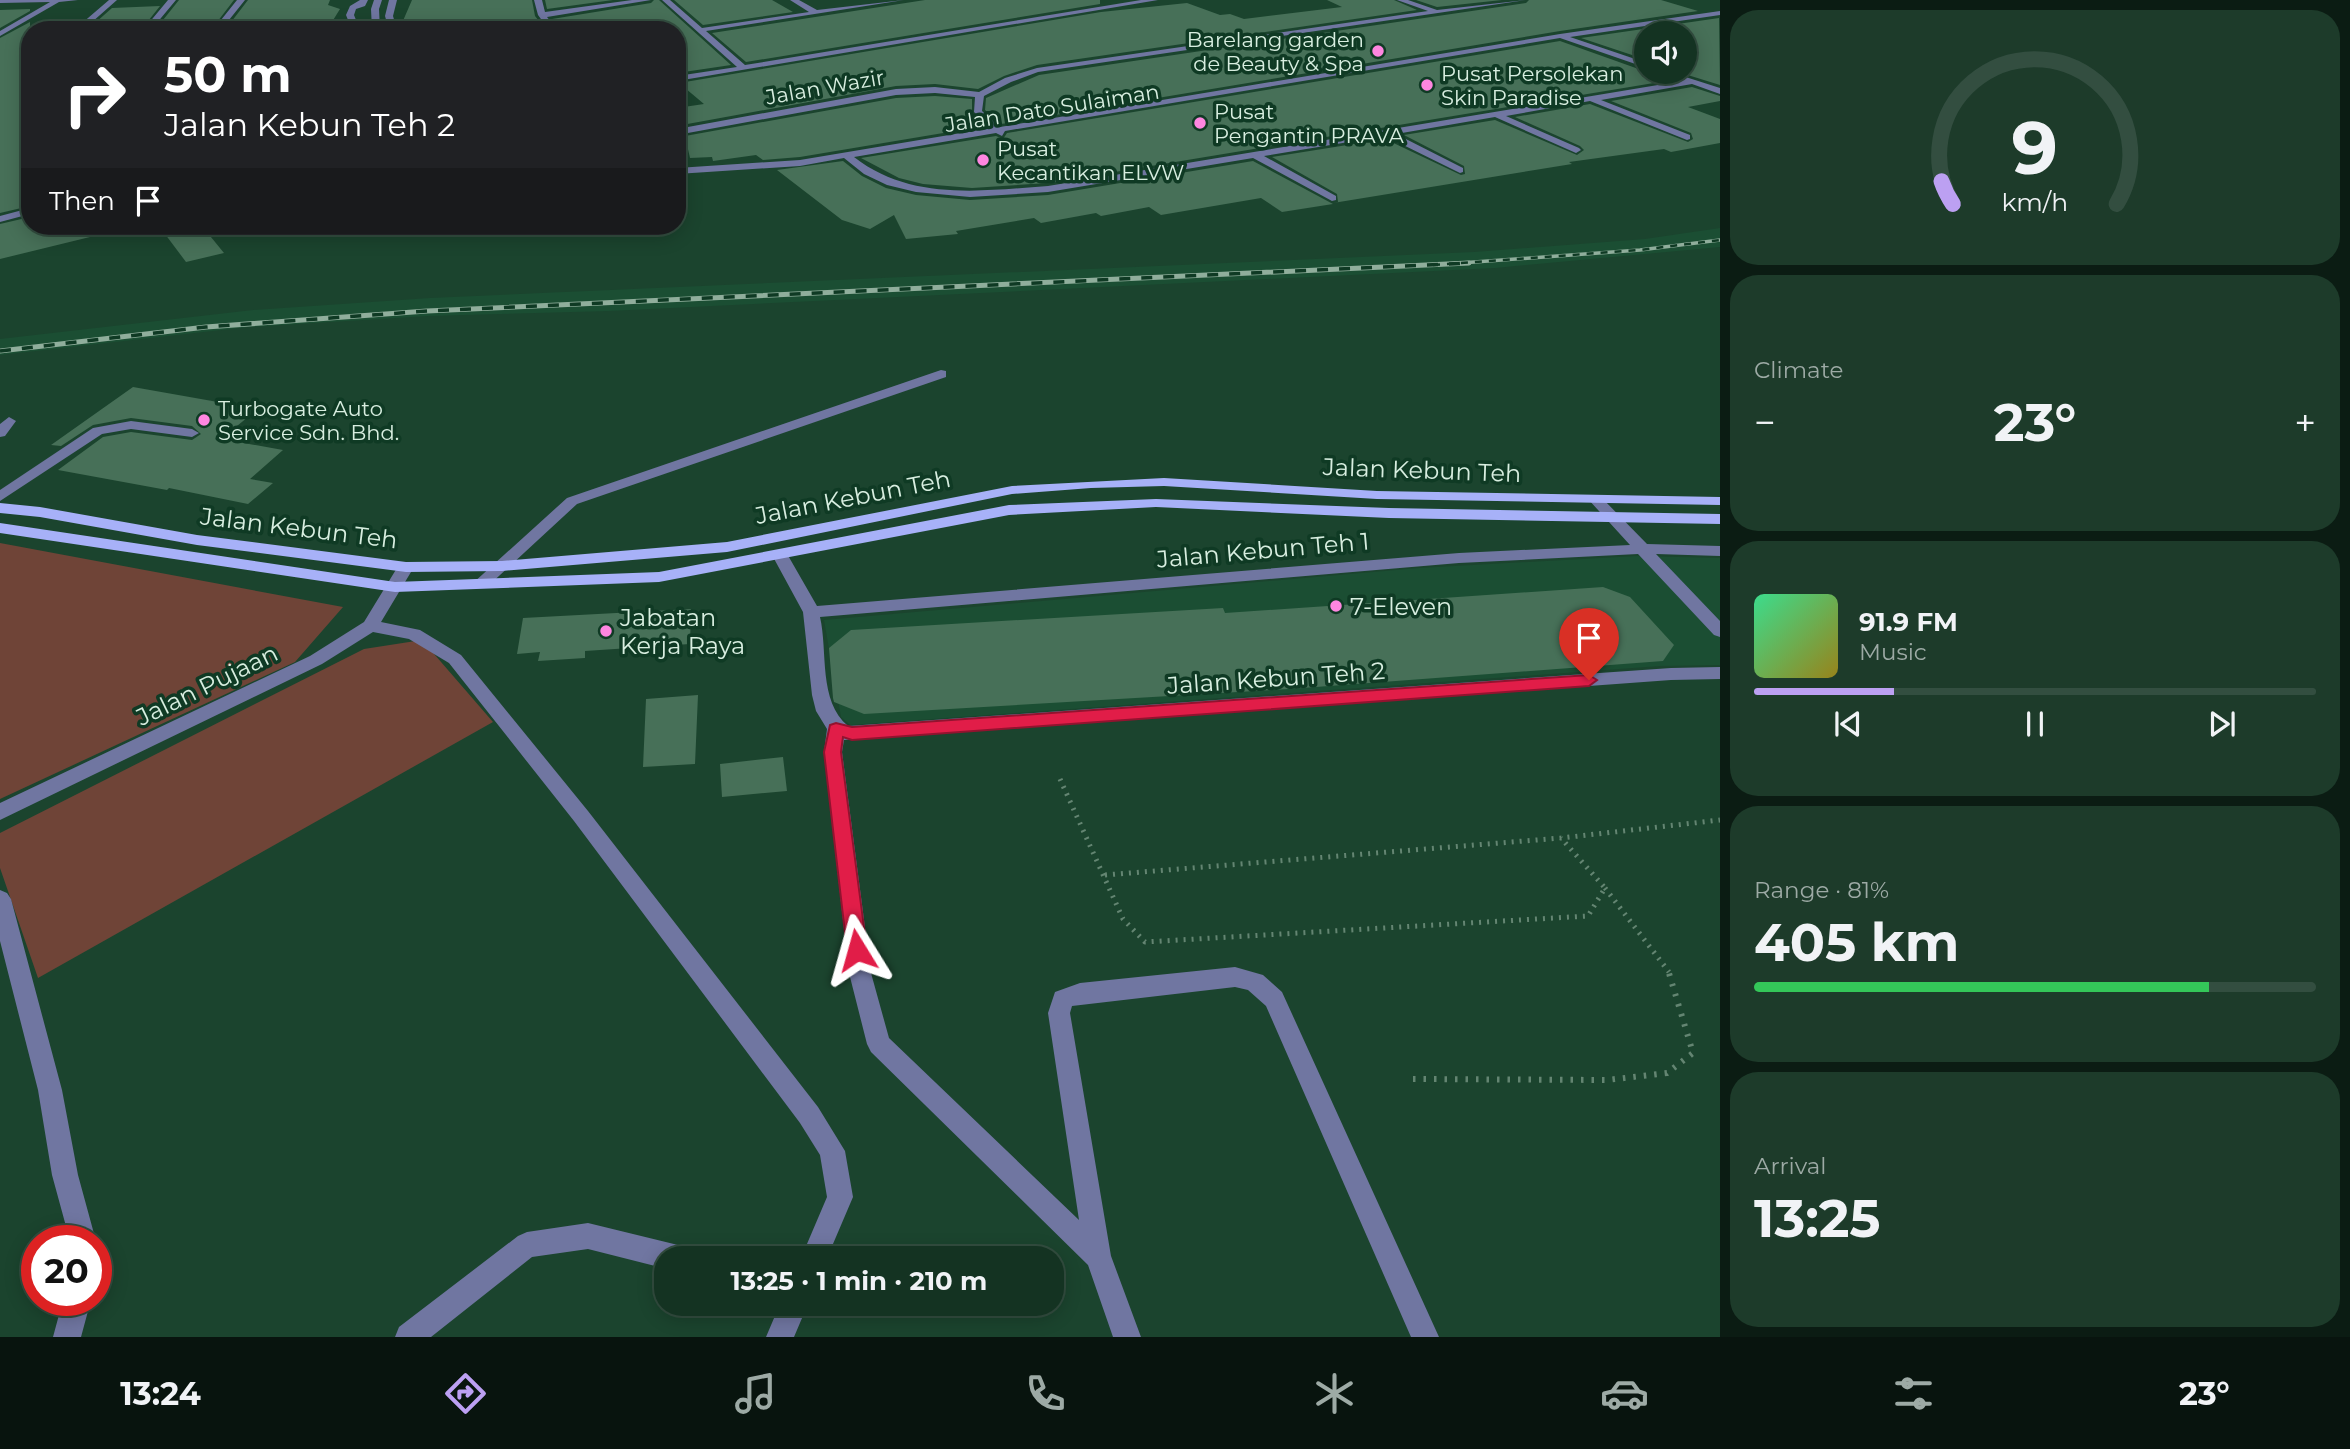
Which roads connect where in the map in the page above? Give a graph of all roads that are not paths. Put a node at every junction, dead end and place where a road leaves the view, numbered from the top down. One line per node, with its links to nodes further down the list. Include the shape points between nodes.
1 (59, 0): 2 (street); 19 (street); 26 (street)
2 (74, 0)
3 (113, 0): 30 (street)
4 (172, 0): 31 (street)
5 (240, 0): 32 (street)
6 (347, 0): 21 (street, via 344,4)
7 (365, 0): 21 (street)
8 (379, 0): 34 (street)
9 (393, 0): 35 (street)
10 (538, 0): 25 (street)
11 (647, 0): 25 (street)
12 (666, 0): 38 (street)
13 (794, 0): 22 (street)
14 (900, 0): 22 (street)
15 (1107, 0): 20 (street)
16 (1154, 0): 20 (street)
17 (1401, 0): 23 (street)
18 (1522, 0): 23 (street)
19 (0, 1)
20 (1121, 6): 44 (street)
21 (353, 8): 33 (street)
22 (817, 13): 38 (street)
23 (1437, 13): 51 (street, via 1052,66)
24 (1720, 13): 27 (street, Jalan Dato Sulaiman)
25 (541, 15): 36 (street)
26 (27, 18): 28 (street); 29 (street)
27 (1679, 19): 40 (street, Jalan Dato Sulaiman); 41 (street, Jalan Dato Sulaiman)
28 (0, 20)
29 (22, 21)
30 (88, 21)
31 (154, 21)
32 (224, 21)
33 (352, 21)
34 (375, 21)
35 (390, 21)
36 (546, 21)
37 (21, 22): 39 (street)
38 (701, 30): 44 (street)
39 (0, 34)
40 (1573, 37): 41 (street, Jalan Dato Sulaiman); 43 (street); 55 (street, Jalan Dato Sulaiman); 55 (street, Jalan Dato Sulaiman)
41 (1587, 38): 42 (street)
42 (1634, 54)
43 (1634, 61)
44 (744, 68): 46 (street)
45 (1697, 76): 47 (street)
46 (686, 78)
47 (1720, 83)
48 (1680, 84): 52 (street)
49 (1697, 84): 50 (street)
50 (1720, 91)
51 (980, 95): 54 (street, Jalan Wazir, via 896,92); 55 (street, via 978,112)
52 (1592, 99): 53 (street); 57 (street)
53 (1497, 115): 56 (street); 58 (street)
54 (686, 130)
55 (1002, 133): 60 (street, Jalan Dato Sulaiman)
56 (1387, 133): 59 (street); 61 (street)
57 (1687, 137)
58 (1576, 150)
59 (1255, 155): 60 (street, via 1048,189 999,192 898,185); 64 (street)
60 (850, 158): 62 (street, Jalan Dato Sulaiman); 63 (street, Jalan Dato Sulaiman, via 753,174)
61 (1460, 170)
62 (686, 171)
63 (686, 177)
64 (1332, 198)
65 (21, 213): 66 (street)
66 (0, 219)
67 (941, 374): 79 (street, via 572,501)
68 (192, 433): 69 (street, via 131,425 98,431)
69 (0, 497)
70 (1595, 499): 71 (main road, Jalan Kebun Teh); 73 (street); 79 (main road, Jalan Kebun Teh, via 1377,495 1164,482 1091,484 1012,490 727,547)
71 (1720, 501)
72 (0, 508): 80 (main road, Jalan Kebun Teh)
73 (1613, 518): 74 (main road, Jalan Kebun Teh); 76 (street); 78 (main road, Jalan Kebun Teh, via 1143,503 1009,510)
74 (1720, 519)
75 (0, 528): 82 (main road, Jalan Kebun Teh)
76 (1642, 549): 77 (street, Jalan Kebun Teh 1); 83 (street, Jalan Kebun Teh 1, via 1445,559); 85 (street)
77 (1720, 551)
78 (780, 555): 81 (main road, Jalan Kebun Teh, via 659,577); 83 (street, Jalan Kebun Teh)
79 (502, 566): 80 (main road, Jalan Kebun Teh); 81 (street)
80 (406, 567): 82 (street, Jalan Pujaan)
81 (481, 584): 82 (main road, Jalan Kebun Teh)
82 (395, 587): 84 (street, Jalan Pujaan)
83 (811, 612): 87 (street, Jalan Kebun Teh, via 818,682)
84 (370, 626): 88 (street, Jalan Pujaan, via 316,660); 91 (street, via 414,634 455,659 809,1115 832,1151 840,1198)
85 (1720, 631)
86 (1720, 673): 87 (street, Jalan Kebun Teh 2, via 852,734)
87 (836, 729): 93 (street, via 832,752 856,948 880,1044)
88 (0, 811)
89 (0, 899): 90 (street, via 50,1090)
90 (79, 1225)
91 (819, 1246)
92 (654, 1252): 97 (street, via 589,1236 527,1245)
93 (1098, 1256): 99 (street); 100 (street, via 1059,1013 1063,999 1080,993 1235,978 1255,982 1274,999)
94 (73, 1316): 96 (street)
95 (788, 1316): 98 (street)
96 (67, 1337)
97 (409, 1337)
98 (780, 1337)
99 (1127, 1337)
100 (1425, 1337)

